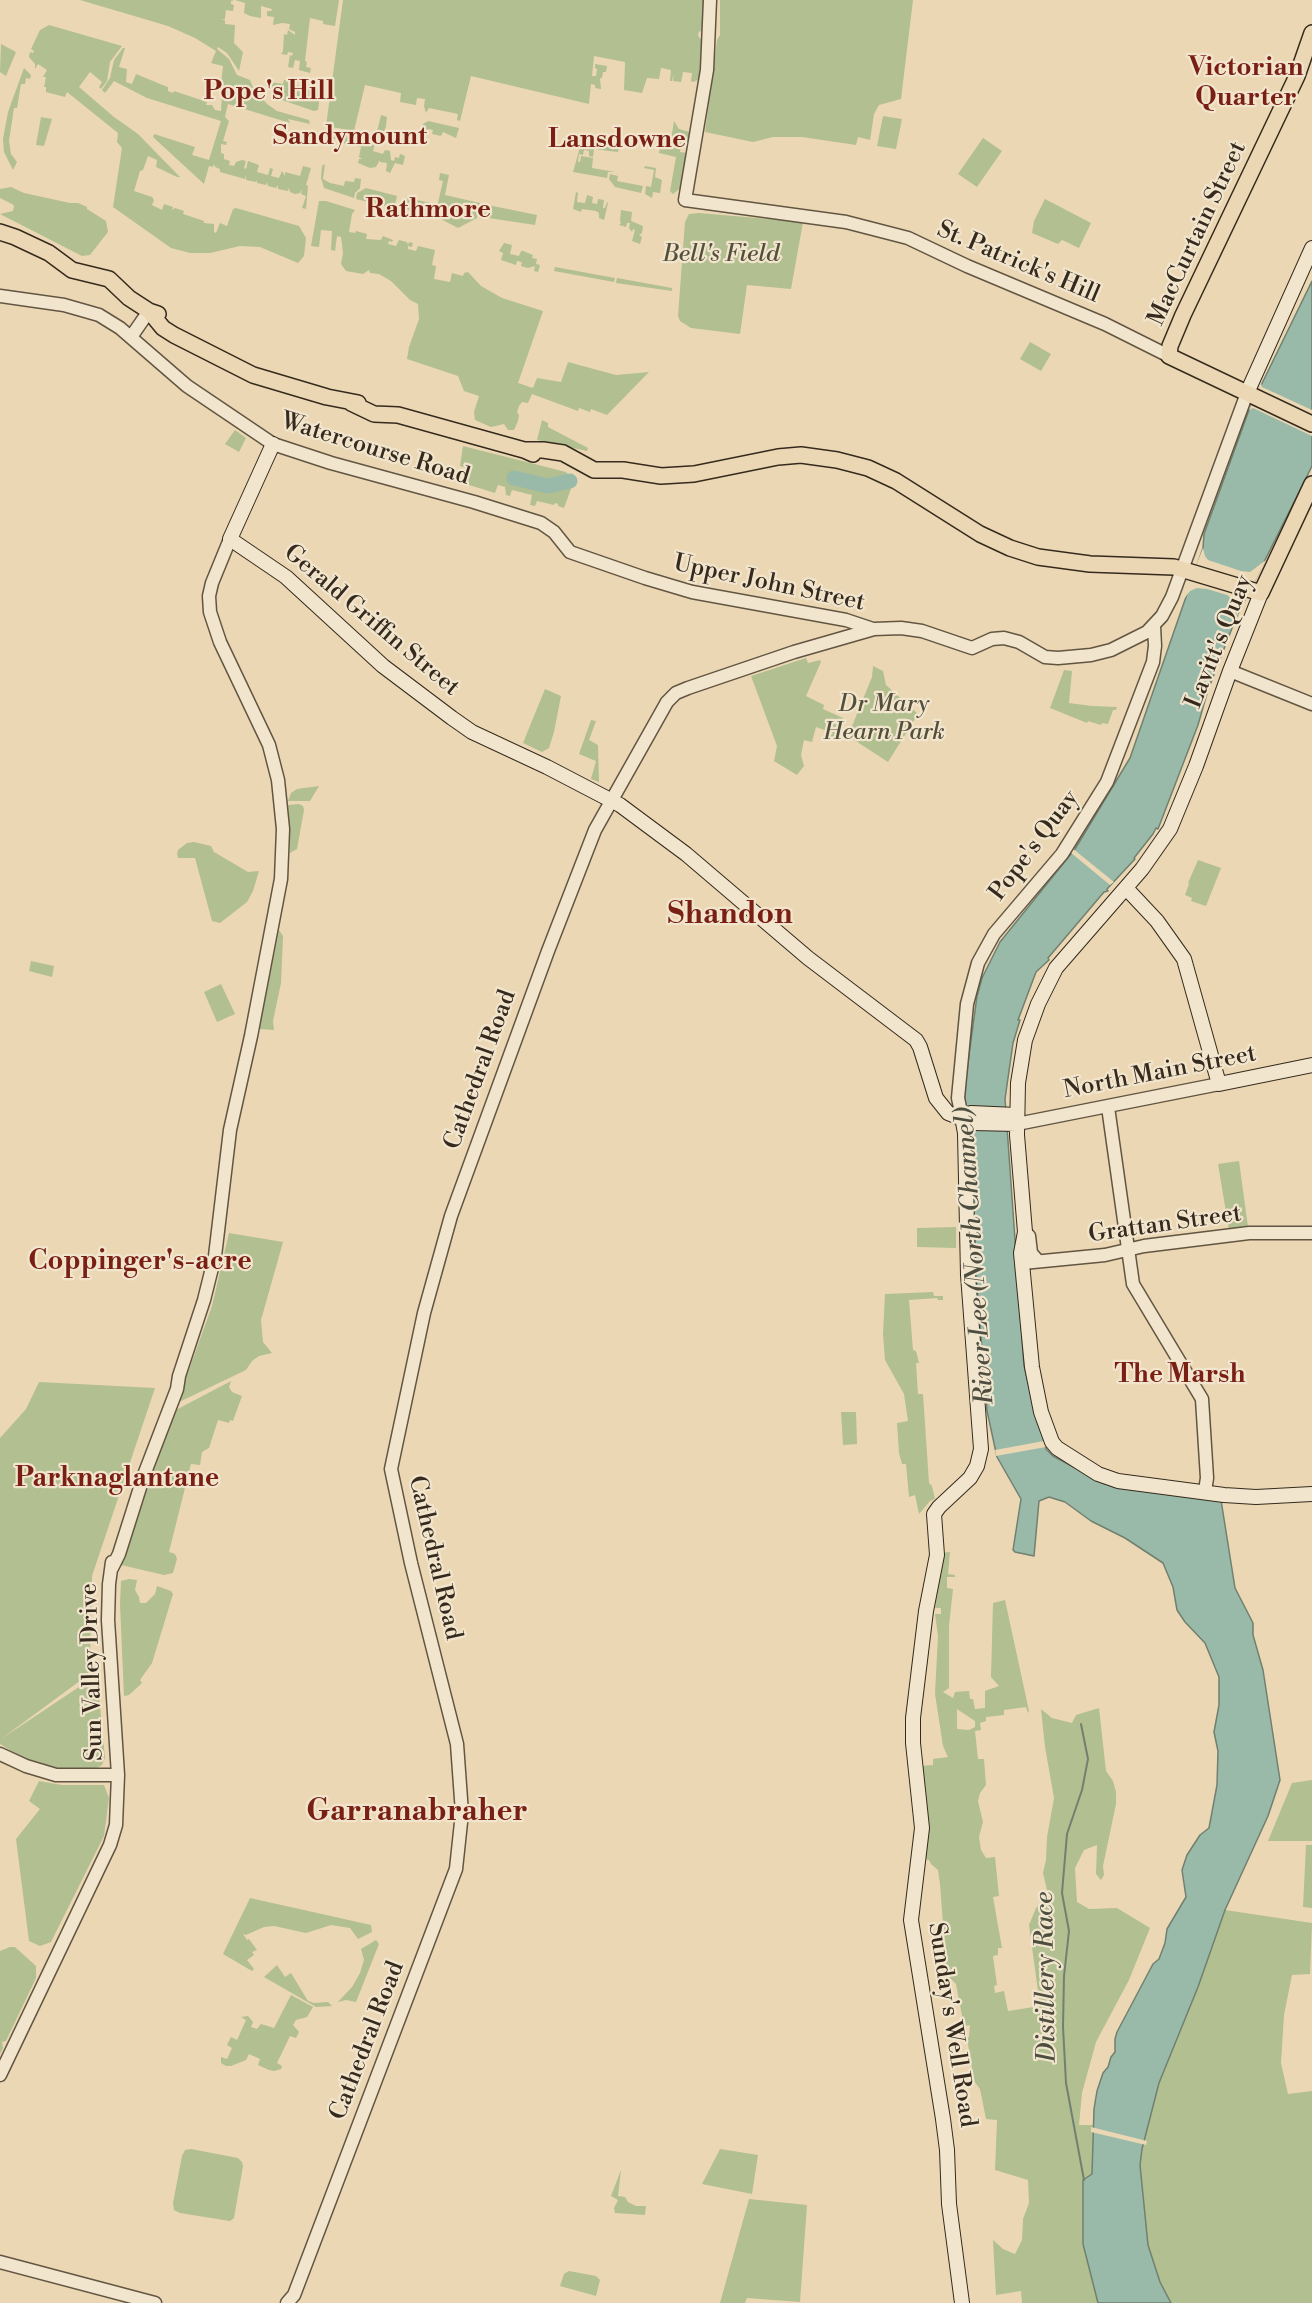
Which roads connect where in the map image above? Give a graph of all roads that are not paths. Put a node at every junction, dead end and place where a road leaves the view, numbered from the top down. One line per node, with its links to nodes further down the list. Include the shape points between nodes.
1 (710, 0): 10 (street, St. Patrick's Hill, via 707,70 685,200 846,222 908,238)
2 (1312, 33): 10 (highway, MacCurtain Street, via 1289,94 1173,337)
3 (0, 224): 5 (highway)
4 (0, 232): 5 (highway)
5 (15, 237): 8 (highway, via 77,261 104,287)
6 (1312, 248): 11 (main road)
7 (0, 296): 9 (street, Watercourse Road, via 64,305 99,315)
8 (149, 311): 9 (street); 17 (highway, via 168,319 195,344 253,375 351,403 377,405 398,415 561,463 596,460 623,470 673,476 778,457 801,455 837,460 894,480 995,542 1050,560 1154,565)
9 (131, 337): 13 (street, Watercourse Road, via 187,386)
10 (1169, 356): 11 (highway)
11 (1251, 395): 12 (highway); 17 (street, via 1196,528)
12 (1312, 424)
13 (273, 444): 15 (main road); 16 (street, Watercourse Road, via 536,521)
14 (1312, 484): 18 (highway, Lavitt's Quay)
15 (230, 539): 23 (main road, Gerald Griffin Street, via 286,577 383,666 472,732); 38 (street, Sun Valley Drive, via 210,589 211,617 269,745 278,780 283,863 230,1130 214,1256 204,1300 177,1389 139,1480 109,1584)
16 (560, 539): 20 (street, Upper John Street, via 570,552 680,589 846,620)
17 (1188, 571): 18 (highway); 19 (street)
18 (1256, 591): 21 (main road, Lavitt's Quay)
19 (1154, 626): 20 (street, Upper John Street, via 1115,648 1082,656 1045,657 1004,638 992,639 977,648 922,631); 28 (street, Pope's Quay, via 1153,662 1107,782 1062,854 983,952 968,993 958,1098)
20 (874, 629): 23 (street, Cathedral Road, via 688,688 670,699)
21 (1230, 671): 22 (street); 24 (main road, Lavitt's Quay, via 1175,818 1160,846)
22 (1312, 704)
23 (612, 800): 28 (main road, Gerald Griffin Street, via 686,854 808,958 916,1040 940,1106 948,1113); 41 (street, Cathedral Road, via 587,846 451,1216 424,1313 394,1448 392,1477 399,1510 457,1744 460,1845 451,1886)
24 (1126, 888): 26 (main road, via 1184,959); 29 (main road, Lavitt's Quay, via 1064,957 1043,991 1025,1040)
25 (1312, 1065): 26 (main road, North Main Street)
26 (1219, 1084): 27 (street, North Main Street)
27 (1108, 1107): 29 (street, North Main Street); 32 (street)
28 (966, 1118): 29 (main road); 43 (main road, Sunday's Well Road, via 968,1275 981,1449 970,1478 934,1514 937,1555 926,1611 913,1734 922,1828 911,1924 944,2119 949,2204)
29 (1011, 1120): 30 (main road, Lavitt's Quay)
30 (1025, 1232): 33 (street); 34 (main road, Lavitt's Quay, via 1021,1246)
31 (1312, 1233): 32 (street, Grattan Street, via 1249,1233)
32 (1127, 1250): 33 (street, Grattan Street, via 1105,1256); 35 (street, via 1132,1284 1202,1399)
33 (1038, 1262): 34 (street, Grattan Street)
34 (1023, 1263): 35 (main road, Lavitt's Quay, via 1038,1401 1054,1446 1118,1481)
35 (1205, 1491): 36 (main road, Lavitt's Quay, via 1256,1497)
36 (1312, 1494)
37 (0, 1754): 38 (street, via 56,1775)
38 (118, 1776): 39 (street, Sun Valley Drive, via 111,1845)
39 (0, 2075)
40 (0, 2262): 42 (street)
41 (290, 2299)
42 (155, 2303)
43 (962, 2303)

